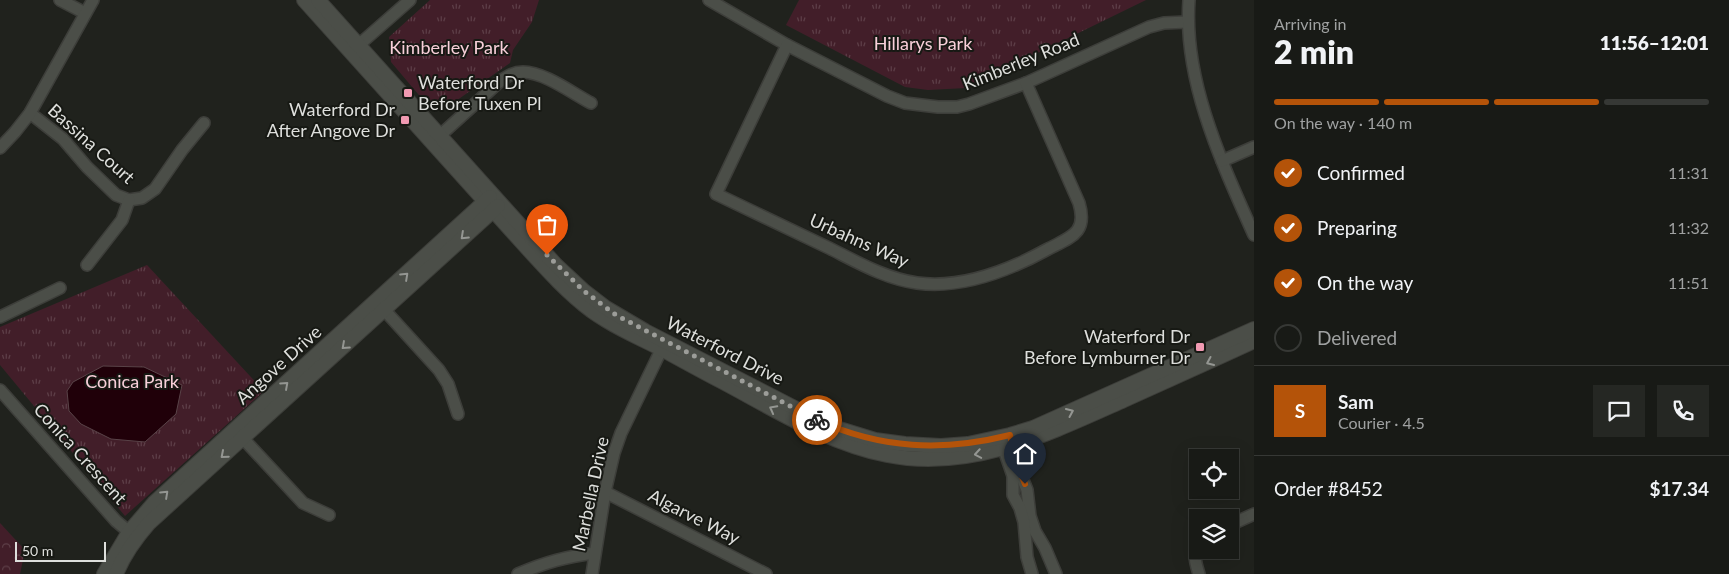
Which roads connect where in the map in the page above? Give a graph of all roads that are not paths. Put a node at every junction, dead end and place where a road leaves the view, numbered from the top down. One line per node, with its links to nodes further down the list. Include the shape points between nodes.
1 (60, 0): 8 (street)
2 (92, 0): 8 (street)
3 (304, 0): 11 (street, Waterford Drive)
4 (318, 0): 11 (street, Waterford Drive)
5 (410, 0): 11 (street)
6 (709, 0): 10 (street, Kimberley Road)
7 (1189, 0): 9 (street)
8 (85, 13): 14 (street)
9 (1187, 22): 12 (street, Kimberley Road, via 1148,27); 19 (street, via 1197,83)
10 (787, 45): 12 (street, Kimberley Road, via 887,96 921,106 957,107); 12 (street, Urbahns Way, via 716,194 882,274 918,283 964,282 988,275 1040,253 1072,237 1080,229 1079,203)
11 (354, 49): 16 (street, Waterford Drive)
12 (1026, 83)
13 (591, 103): 16 (street, via 541,76 518,72 498,82)
14 (30, 113): 18 (street); 20 (street, Bassina Court, via 63,139 116,195)
15 (204, 124): 20 (street, Bassina Court, via 155,189 142,198)
16 (436, 139): 21 (street, Waterford Drive)
17 (1254, 147): 19 (street)
18 (0, 148)
19 (1222, 161): 22 (street)
20 (129, 200): 23 (street, Bassina Court, via 122,220)
21 (493, 203): 25 (street, Angove Drive); 29 (street, Waterford Drive, via 552,276 592,311 604,320)
22 (1254, 235)
23 (87, 265)
24 (60, 288): 26 (street)
25 (380, 306): 31 (street, via 439,370 448,384); 32 (street, Angove Drive)
26 (0, 317)
27 (1254, 328): 33 (street, Waterford Drive, one-way to 27)
28 (1254, 341): 33 (street, Waterford Drive, one-way to 33, via 1083,419)
29 (664, 345): 33 (street, Waterford Drive, via 804,425 845,444 887,455 940,459); 34 (street, Marbella Drive, via 621,433)
30 (0, 390): 38 (street, Conica Crescent, via 112,516)
31 (458, 414)
32 (239, 434): 36 (street, via 303,503); 38 (street, Angove Drive, via 154,504)
33 (1006, 442): 41 (street, via 1027,490 1035,531); 42 (street, via 1013,495 1024,522)
34 (605, 492): 39 (street, Marbella Drive); 47 (street, Algarve Way)
35 (1254, 514): 37 (street)
36 (329, 515)
37 (1239, 521)
38 (132, 534): 43 (street, Angove Drive); 44 (street, Angove Drive)
39 (595, 553): 45 (street, via 562,558); 46 (street, Marbella Drive)
40 (1195, 559): 49 (street)
41 (1051, 560): 42 (street); 48 (street)
42 (1031, 571)
43 (104, 574)
44 (116, 574)
45 (518, 574)
46 (592, 574)
47 (766, 574)
48 (1056, 574)
49 (1199, 574)

